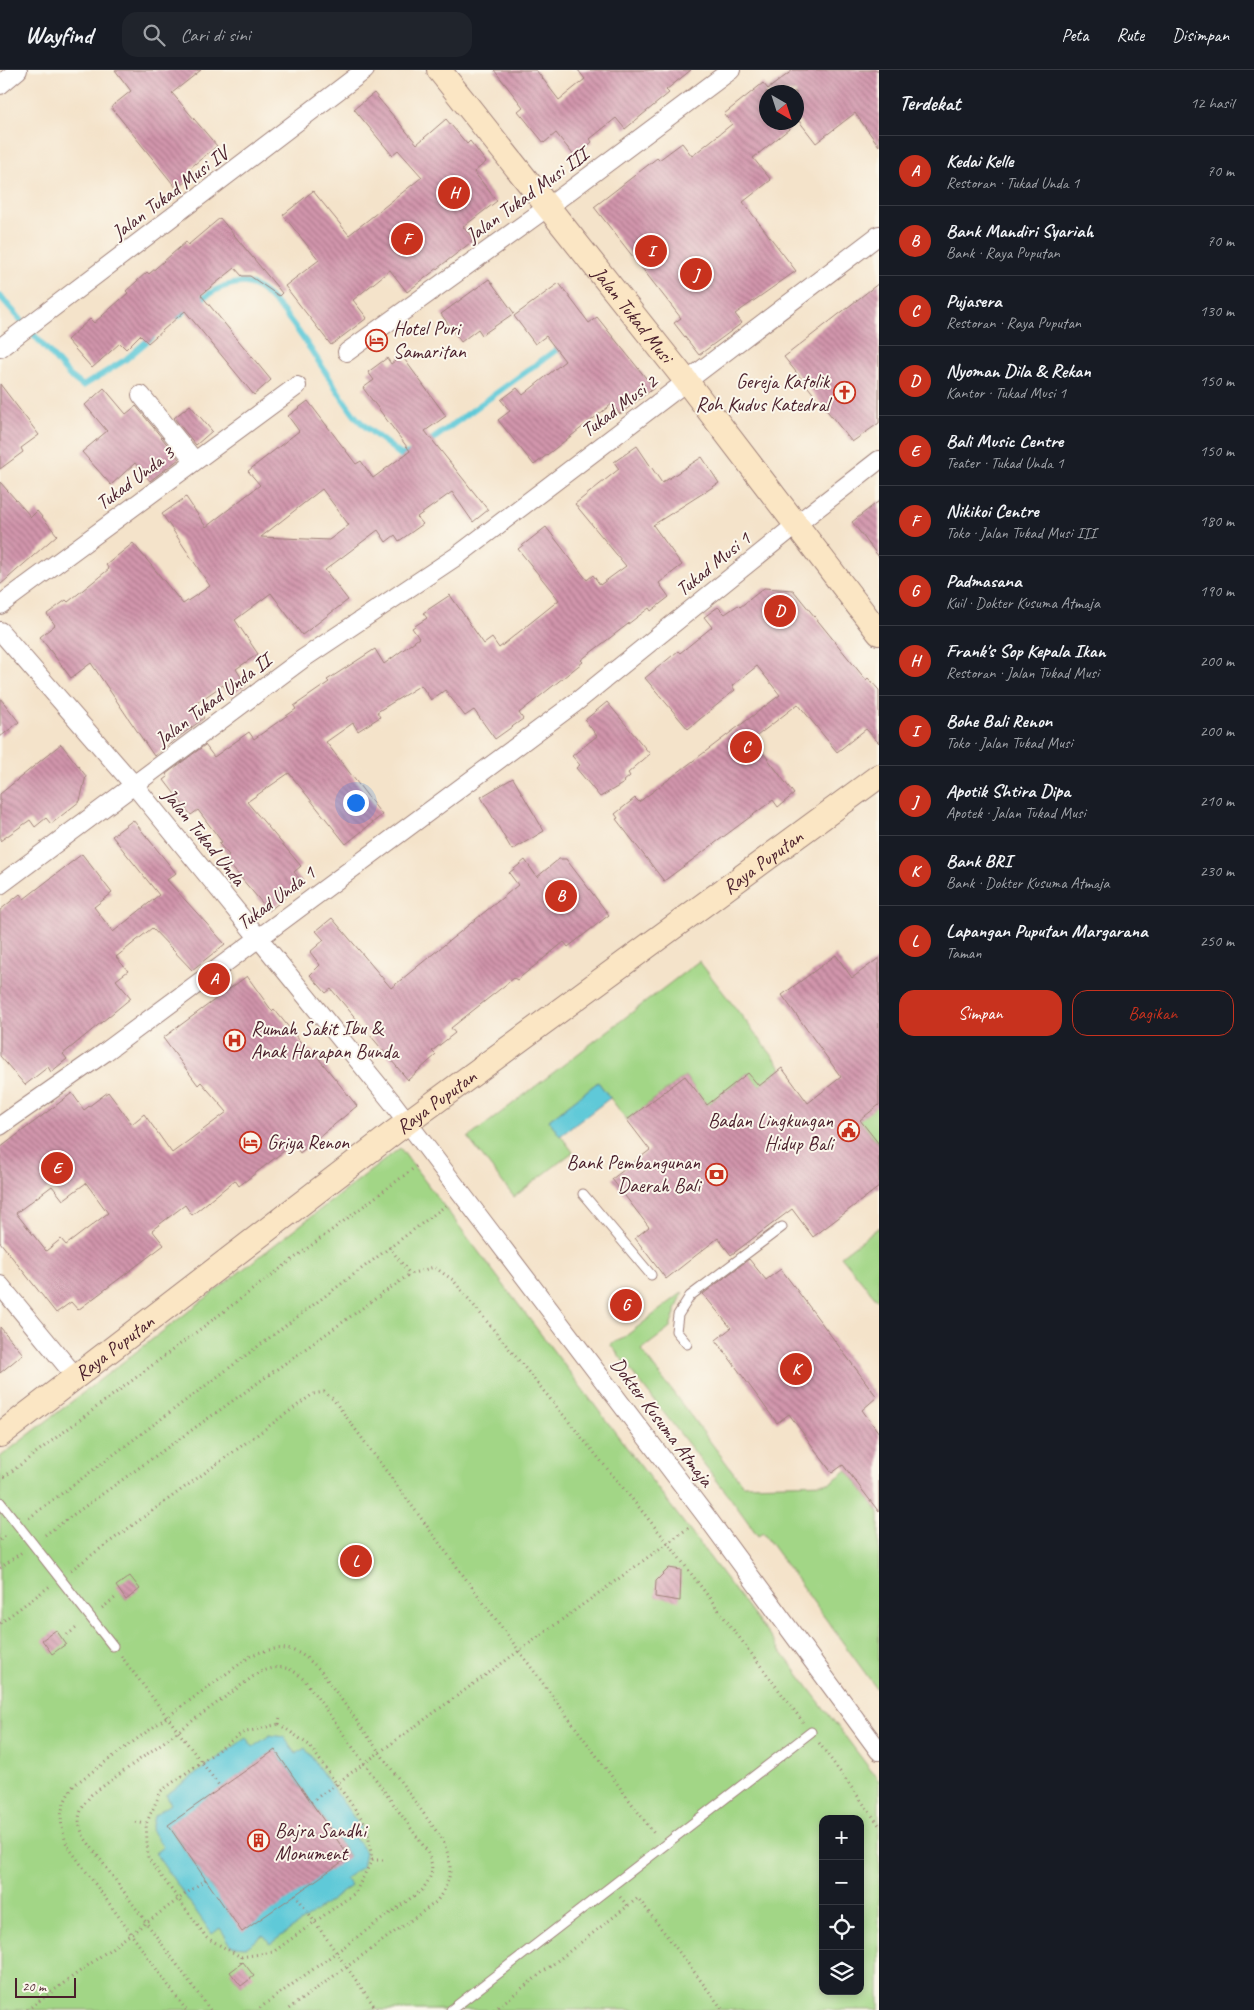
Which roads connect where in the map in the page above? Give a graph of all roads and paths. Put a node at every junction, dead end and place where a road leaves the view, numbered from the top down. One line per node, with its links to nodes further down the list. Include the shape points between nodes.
1 (18, 70): 5 (street)
2 (365, 70): 8 (street, Jalan Tukad Musi IV)
3 (439, 70): 6 (main road, Jalan Tukad Musi)
4 (731, 70): 6 (street, Jalan Tukad Musi III)
5 (0, 85)
6 (548, 207): 9 (street, Jalan Tukad Musi III); 10 (main road, Jalan Tukad Musi)
7 (879, 235): 10 (street, Tukad Musi 2)
8 (0, 348)
9 (348, 352)
10 (687, 382): 15 (main road, Jalan Tukad Musi); 16 (street, Tukad Musi 2)
11 (297, 386): 13 (street, Tukad Unda 3)
12 (140, 395): 13 (street)
13 (194, 460): 17 (street, Tukad Unda 3)
14 (879, 460): 15 (street, Tukad Musi 1)
15 (797, 524): 19 (main road, Jalan Tukad Musi); 20 (street, Tukad Musi 1)
16 (457, 556): 22 (street, Jalan Tukad Unda II, via 304,658)
17 (0, 605)
18 (0, 631): 22 (street, Jalan Tukad Unda)
19 (879, 633)
20 (575, 703): 24 (street, Tukad Unda 1)
21 (879, 776): 25 (main road, Raya Puputan)
22 (134, 785): 23 (street, Jalan Tukad Unda II); 24 (street, Jalan Tukad Unda)
23 (0, 885)
24 (259, 938): 25 (street, Jalan Tukad Unda); 26 (street, Tukad Unda 1)
25 (407, 1123): 27 (street, Dokter Kusuma Atmaja); 36 (main road, Raya Puputan)
26 (0, 1126)
27 (432, 1154): 28 (street, Dokter Kusuma Atmaja); 38 (path)
28 (462, 1193): 31 (path); 40 (street, Dokter Kusuma Atmaja)
29 (583, 1194): 33 (lane)
30 (782, 1227): 35 (lane, via 690,1296 678,1315 676,1331)
31 (389, 1247): 32 (path); 41 (path)
32 (410, 1274): 43 (path, via 434,1267 453,1280); 44 (path)
33 (651, 1275)
34 (0, 1285): 36 (street)
35 (687, 1344)
36 (75, 1376): 37 (main road, Raya Puputan)
37 (0, 1435)
38 (0, 1480)
39 (0, 1502): 41 (lane)
40 (706, 1516): 43 (path); 55 (street, Dokter Kusuma Atmaja)
41 (18, 1526): 42 (path); 44 (lane)
42 (0, 1540)
43 (668, 1543): 49 (path); 54 (path)
44 (32, 1544): 45 (path); 46 (lane)
45 (0, 1568)
46 (60, 1578): 47 (path); 48 (lane); 49 (path, via 313,1394 324,1392 333,1399)
47 (0, 1623)
48 (113, 1646): 50 (path)
49 (519, 1650): 56 (path); 65 (path)
50 (167, 1716): 53 (path); 56 (path, via 252,1655 271,1648 289,1649 306,1656 320,1670); 73 (path, via 74,1785 61,1813 61,1828 67,1845)
51 (280, 1716): 52 (path)
52 (279, 1724): 57 (path, via 242,1733); 59 (path, via 309,1745)
53 (179, 1731): 57 (path); 58 (path, via 258,1673 284,1667 296,1672 306,1682); 72 (path, via 91,1795 79,1816 84,1837)
54 (811, 1732): 64 (path); 65 (lane)
55 (879, 1751)
56 (380, 1753): 58 (path); 77 (path, via 442,1839 449,1854 451,1872 446,1888 436,1902)
57 (203, 1761): 60 (path); 63 (path, via 161,1791)
58 (365, 1763): 59 (path); 74 (path, via 425,1848 433,1870 422,1890)
59 (337, 1783): 61 (path); 66 (path, via 367,1826)
60 (222, 1788)
61 (311, 1802)
62 (136, 1822): 63 (path)
63 (146, 1824): 70 (path, via 148,1858)
64 (879, 1825)
65 (663, 1846): 84 (lane)
66 (372, 1860): 67 (path); 71 (path, via 355,1893)
67 (384, 1860)
68 (206, 1879): 70 (path)
69 (295, 1894): 71 (path)
70 (178, 1899): 72 (path); 75 (path, via 207,1938)
71 (315, 1922): 74 (path); 75 (path, via 273,1952)
72 (146, 1923): 73 (path); 80 (path)
73 (131, 1934): 78 (path); 79 (path)
74 (336, 1953): 77 (path); 81 (path)
75 (241, 1957): 76 (path)
76 (241, 1963)
77 (346, 1967): 82 (path); 83 (path)
78 (26, 2010)
79 (186, 2010)
80 (210, 2010)
81 (257, 2010)
82 (287, 2010)
83 (377, 2010)
84 (451, 2010)
85 (494, 2010): 86 (path, via 638,1898)
86 (723, 2010)

